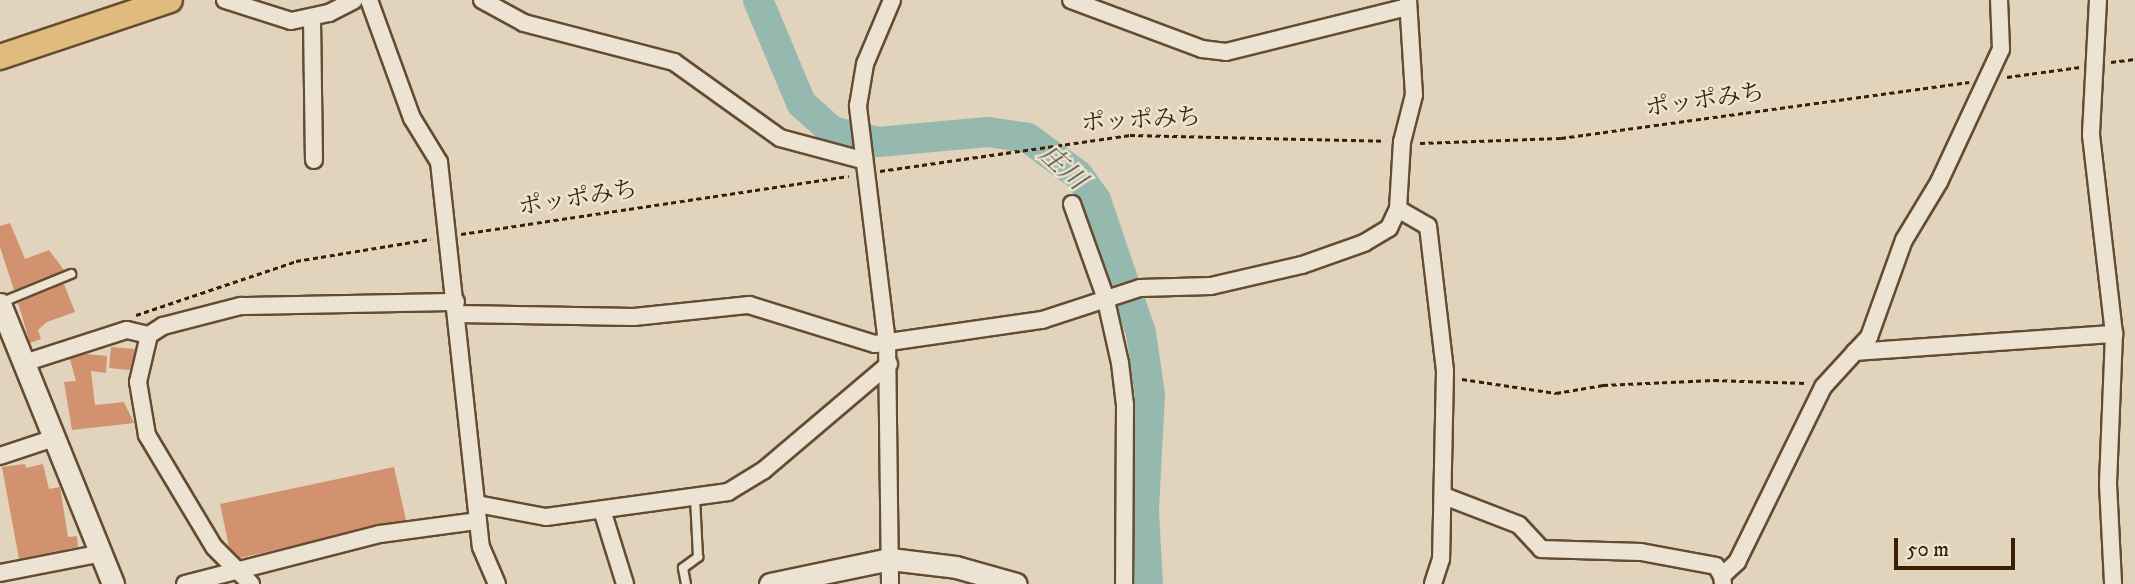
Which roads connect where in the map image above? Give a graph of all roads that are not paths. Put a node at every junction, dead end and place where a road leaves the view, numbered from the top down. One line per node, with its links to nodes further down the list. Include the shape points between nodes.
1 (170, 0): 12 (main road)
2 (225, 0): 11 (street, via 272,18)
3 (354, 0): 11 (street)
4 (369, 0): 20 (street, via 408,110 439,162)
5 (482, 0): 14 (street, via 524,23 666,58 691,71 780,138)
6 (892, 0): 14 (street, via 862,76)
7 (1071, 0): 10 (street, via 1202,49 1226,52)
8 (1999, 0): 24 (street, via 2001,49 1939,182 1904,240 1869,337)
9 (2098, 0): 21 (street, via 2091,65 2094,170)
10 (1408, 4): 16 (street, via 1414,95 1402,142)
11 (312, 19): 13 (street)
12 (0, 57)
13 (314, 160)
14 (863, 167): 23 (street)
15 (1072, 204): 18 (street)
16 (1398, 209): 18 (street, via 1389,228 1364,243 1302,265 1211,286 1140,288); 29 (street, via 1428,226 1445,377)
17 (71, 274): 19 (lane)
18 (1105, 296): 23 (street, via 1041,320); 49 (street, via 1125,405)
19 (0, 303): 25 (street)
20 (457, 308): 22 (street, via 241,306 163,326); 23 (street, via 634,317 749,305 859,341); 31 (street)
21 (2114, 334): 24 (street); 51 (street, via 2108,484)
22 (149, 335): 25 (street, via 127,330); 36 (street, via 138,382 147,435 205,534)
23 (887, 343): 26 (street)
24 (1855, 352): 38 (street, via 1823,387 1737,562)
25 (24, 363): 27 (street)
26 (889, 364): 30 (street, via 751,480); 35 (street)
27 (54, 438): 28 (street); 34 (street)
28 (0, 456)
29 (1444, 496): 38 (street, via 1519,525 1541,549 1641,552 1716,566); 50 (street, via 1441,559)
30 (695, 498): 32 (street); 46 (lane, via 698,557 683,568)
31 (477, 504): 32 (street, via 537,517); 33 (street)
32 (602, 510): 45 (street)
33 (478, 521): 36 (street, via 380,534); 44 (street, via 481,547)
34 (103, 553): 37 (street); 41 (street)
35 (890, 559): 39 (street); 47 (street); 48 (street, via 956,567)
36 (237, 569): 42 (street); 43 (street)
37 (0, 573): 40 (street)
38 (1722, 580)
39 (777, 583)
40 (1, 584)
41 (113, 584)
42 (185, 584)
43 (251, 584)
44 (497, 584)
45 (625, 584)
46 (686, 584)
47 (890, 584)
48 (1016, 584)
49 (1124, 584)
50 (1433, 584)
51 (2113, 584)

